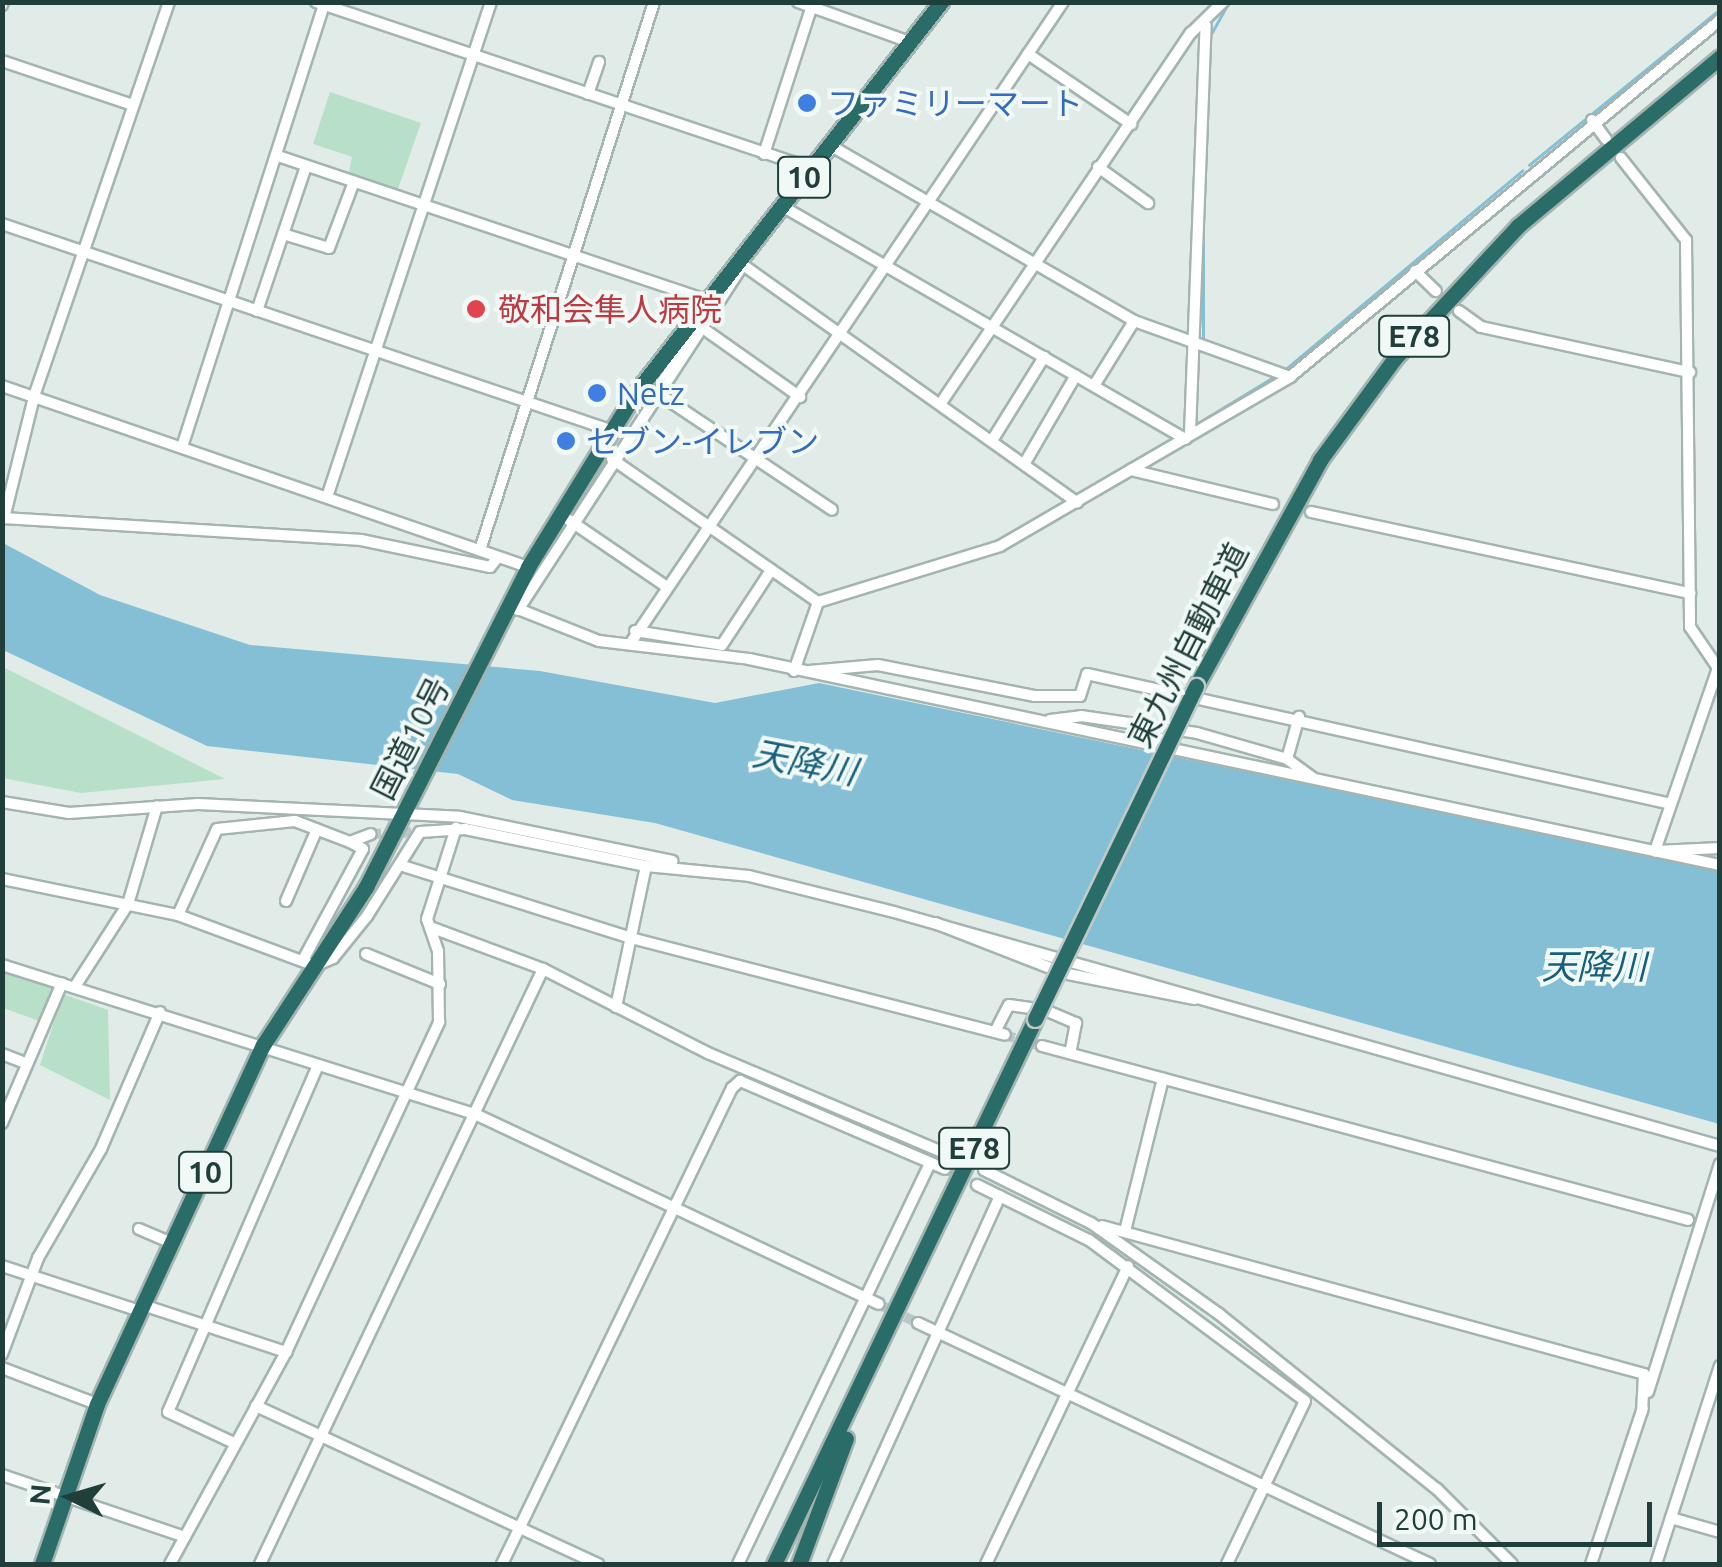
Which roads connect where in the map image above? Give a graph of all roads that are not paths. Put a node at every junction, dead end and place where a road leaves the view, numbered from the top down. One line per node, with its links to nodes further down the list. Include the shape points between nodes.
1 (169, 2): 19 (street)
2 (491, 2): 14 (street)
3 (654, 2): 20 (street)
4 (798, 2): 9 (street)
5 (941, 2): 12 (highway, 国道10号 / 10)
6 (1063, 2): 13 (street)
7 (1223, 2): 11 (street)
8 (322, 3): 14 (street); 25 (street)
9 (812, 5): 12 (street); 24 (street)
10 (1720, 20): 21 (street)
11 (1206, 25): 22 (street, via 1191,33); 52 (street)
12 (910, 42): 29 (highway, 国道10号 / 10)
13 (1028, 54): 22 (street); 32 (street)
14 (474, 55): 18 (street); 33 (street)
15 (1720, 57): 156 (highway, 東九州自動車道 / E78, bridge, via 1518,226 1395,358 1302,489 1196,686)
16 (2, 61): 19 (street)
17 (599, 62): 18 (street)
18 (588, 94): 20 (street)
19 (133, 105): 37 (street)
20 (622, 106): 24 (street); 38 (street)
21 (1592, 120): 23 (street); 42 (street)
22 (1130, 124): 28 (street)
23 (1606, 138)
24 (764, 154): 29 (street)
25 (281, 157): 27 (street); 45 (street)
26 (1621, 158): 56 (street, via 1686,240)
27 (306, 166): 30 (street); 36 (street)
28 (1098, 167): 31 (street); 39 (street)
29 (810, 168): 44 (highway, 国道10号 / 10)
30 (354, 182): 33 (street); 36 (street, via 329,248)
31 (1148, 203)
32 (933, 204): 34 (street, via 833,147); 39 (street); 41 (street)
33 (424, 205): 38 (street); 53 (street)
34 (786, 209): 40 (street); 41 (street)
35 (2, 224): 37 (street)
36 (283, 234): 46 (street)
37 (83, 253): 45 (street); 62 (street)
38 (574, 256): 44 (street); 65 (street)
39 (1032, 262): 48 (street); 49 (street)
40 (743, 264): 50 (street); 51 (street)
41 (888, 267): 49 (street); 51 (street)
42 (1415, 271): 43 (street); 58 (street)
43 (1436, 290)
44 (708, 301): 54 (highway, 国道10号 / 10)
45 (232, 302): 46 (street); 69 (street)
46 (257, 311): 53 (street)
47 (1459, 311): 56 (street, via 1481,327)
48 (1134, 321): 52 (street); 59 (street)
49 (992, 325): 55 (street); 64 (street)
50 (704, 328): 54 (street); 61 (street); 63 (street)
51 (843, 333): 63 (street); 64 (street)
52 (1192, 348): 58 (street); 67 (street)
53 (376, 351): 65 (street); 74 (street)
54 (670, 355): 61 (street); 66 (highway, 国道10号 / 10)
55 (1044, 357): 57 (street); 68 (street)
56 (1690, 372): 86 (street)
57 (1076, 376): 59 (street); 72 (street)
58 (1290, 377): 67 (street)
59 (1095, 384): 67 (street)
60 (2, 386): 62 (street)
61 (659, 394): 70 (street); 71 (street)
62 (34, 397): 69 (street); 82 (street, via 4,518 361,540 490,567)
63 (800, 397): 70 (street)
64 (941, 403): 68 (street)
65 (527, 404): 66 (street); 81 (street)
66 (610, 430): 83 (highway, 国道10号 / 10)
67 (1188, 436): 73 (street)
68 (993, 438): 72 (street)
69 (182, 448): 74 (street)
70 (757, 455): 77 (street); 80 (street)
71 (612, 459): 79 (street); 80 (street)
72 (1026, 461): 75 (street)
73 (1130, 470): 75 (street); 76 (street)
74 (327, 498): 81 (street)
75 (1077, 502): 87 (street, via 1000,546)
76 (1273, 504)
77 (832, 510)
78 (1311, 512): 86 (street)
79 (570, 520): 85 (street); 88 (street)
80 (709, 523): 84 (street); 85 (street)
81 (480, 550): 82 (street)
82 (498, 557): 83 (street)
83 (528, 567): 88 (highway, 国道10号 / 10)
84 (771, 570): 87 (street); 89 (street, via 722,646)
85 (667, 587): 89 (street)
86 (1690, 594): 98 (street, via 1690,626 1718,668)
87 (818, 602): 91 (street)
88 (509, 611): 90 (street, via 559,632); 101 (highway, 国道10号 / 10)
89 (635, 631): 90 (street)
90 (630, 644): 91 (street)
91 (794, 671): 92 (street)
92 (809, 672): 93 (street, via 878,666 1049,696 1080,696 1087,674); 94 (street)
93 (1298, 718): 95 (street); 98 (street)
94 (1039, 722): 95 (street, via 1151,724); 96 (street)
95 (1287, 759): 96 (street)
96 (1316, 780): 110 (street)
97 (2, 802): 99 (street, via 69,814)
98 (1671, 804): 110 (street)
99 (157, 806): 100 (street); 118 (street)
100 (296, 807): 101 (street); 103 (street)
101 (402, 817): 102 (street); 123 (highway, 国道10号 / 10)
102 (468, 818): 107 (street); 114 (street)
103 (295, 821): 105 (street); 119 (street, via 218,829)
104 (456, 828): 107 (street); 112 (street, via 420,832); 115 (street)
105 (317, 829): 108 (street); 117 (street)
106 (371, 834): 108 (street)
107 (492, 834): 113 (street)
108 (350, 842): 123 (street, via 363,849)
109 (1720, 848): 110 (street)
110 (1655, 851): 111 (street)
111 (1720, 865)
112 (403, 866): 115 (street); 123 (street, via 333,958)
113 (646, 866): 114 (street); 121 (street)
114 (693, 866): 141 (street, via 1221,999)
115 (438, 876): 120 (street); 121 (street)
116 (2, 880): 118 (street)
117 (286, 901)
118 (128, 904): 119 (street); 128 (street)
119 (178, 916): 123 (street)
120 (430, 927): 125 (street); 127 (street)
121 (632, 938): 129 (street); 134 (street, via 1000,1034 1010,1005 1045,1010 1076,1023)
122 (366, 954): 127 (street)
123 (309, 963): 131 (highway, 国道10号 / 10)
124 (2, 965): 126 (street)
125 (543, 969): 129 (street); 139 (street)
126 (62, 983): 128 (street); 135 (street)
127 (440, 984): 138 (street, via 439,1022)
128 (76, 986): 130 (street)
129 (616, 1007): 142 (street, via 950,1156 943,1168)
130 (160, 1012): 131 (street); 155 (street)
131 (263, 1045): 136 (street); 152 (highway, 国道10号 / 10)
132 (1042, 1046): 134 (street)
133 (2, 1054): 135 (street)
134 (1070, 1054): 137 (street)
135 (26, 1063): 140 (street)
136 (318, 1065): 138 (street); 160 (street, via 247,1214)
137 (1162, 1078): 148 (street); 151 (street)
138 (405, 1093): 139 (street); 162 (street)
139 (474, 1114): 147 (street); 171 (street)
140 (2, 1123)
141 (1720, 1146)
142 (930, 1164): 147 (street, via 740,1081); 157 (street)
143 (1720, 1164): 170 (street)
144 (984, 1170): 149 (street)
145 (977, 1184): 146 (street)
146 (1000, 1196): 154 (street); 161 (street)
147 (670, 1210): 157 (street); 177 (street)
148 (1688, 1220)
149 (1091, 1224): 151 (street); 193 (street, via 1437,1489)
150 (138, 1230): 152 (street)
151 (1125, 1232): 170 (street, via 1644,1374)
152 (170, 1242): 158 (highway, 国道10号 / 10)
153 (2, 1266): 155 (street)
154 (1128, 1266): 167 (street); 174 (street, via 1305,1401)
155 (34, 1276): 158 (street); 163 (street)
156 (914, 1278): 166 (highway, 東九州自動車道 / E78); 188 (highway)
157 (873, 1302): 185 (street)
158 (142, 1308): 160 (street); 168 (highway, 国道10号 / 10)
159 (918, 1322): 161 (street)
160 (206, 1328): 162 (street); 172 (street, via 168,1412)
161 (934, 1330): 167 (street); 189 (street)
162 (286, 1352): 169 (street)
163 (2, 1354)
164 (1720, 1366): 176 (street)
165 (2, 1368): 168 (street)
166 (867, 1374): 186 (highway, 東九州自動車道 / E78); 187 (highway, 東九州自動車道 / E78)
167 (1068, 1393): 174 (street); 190 (street)
168 (97, 1404): 175 (highway, 国道10号 / 10)
169 (256, 1406): 171 (street); 172 (street)
170 (1642, 1411): 194 (street)
171 (323, 1435): 177 (street); 182 (street)
172 (234, 1443): 179 (street)
173 (2, 1475): 175 (street)
174 (1264, 1486): 191 (street); 192 (street)
175 (64, 1496): 179 (street); 180 (highway, 国道10号 / 10)
176 (1671, 1518): 178 (street); 195 (street)
177 (520, 1528): 183 (street); 184 (street)
178 (1720, 1532)
179 (185, 1537): 181 (street)
180 (42, 1564)
181 (170, 1564)
182 (260, 1564)
183 (502, 1564)
184 (598, 1564)
185 (738, 1564)
186 (772, 1564)
187 (785, 1564)
188 (799, 1564)
189 (833, 1564)
190 (986, 1564)
191 (1227, 1564)
192 (1430, 1564)
193 (1512, 1564)
194 (1591, 1564)
195 (1656, 1564)

